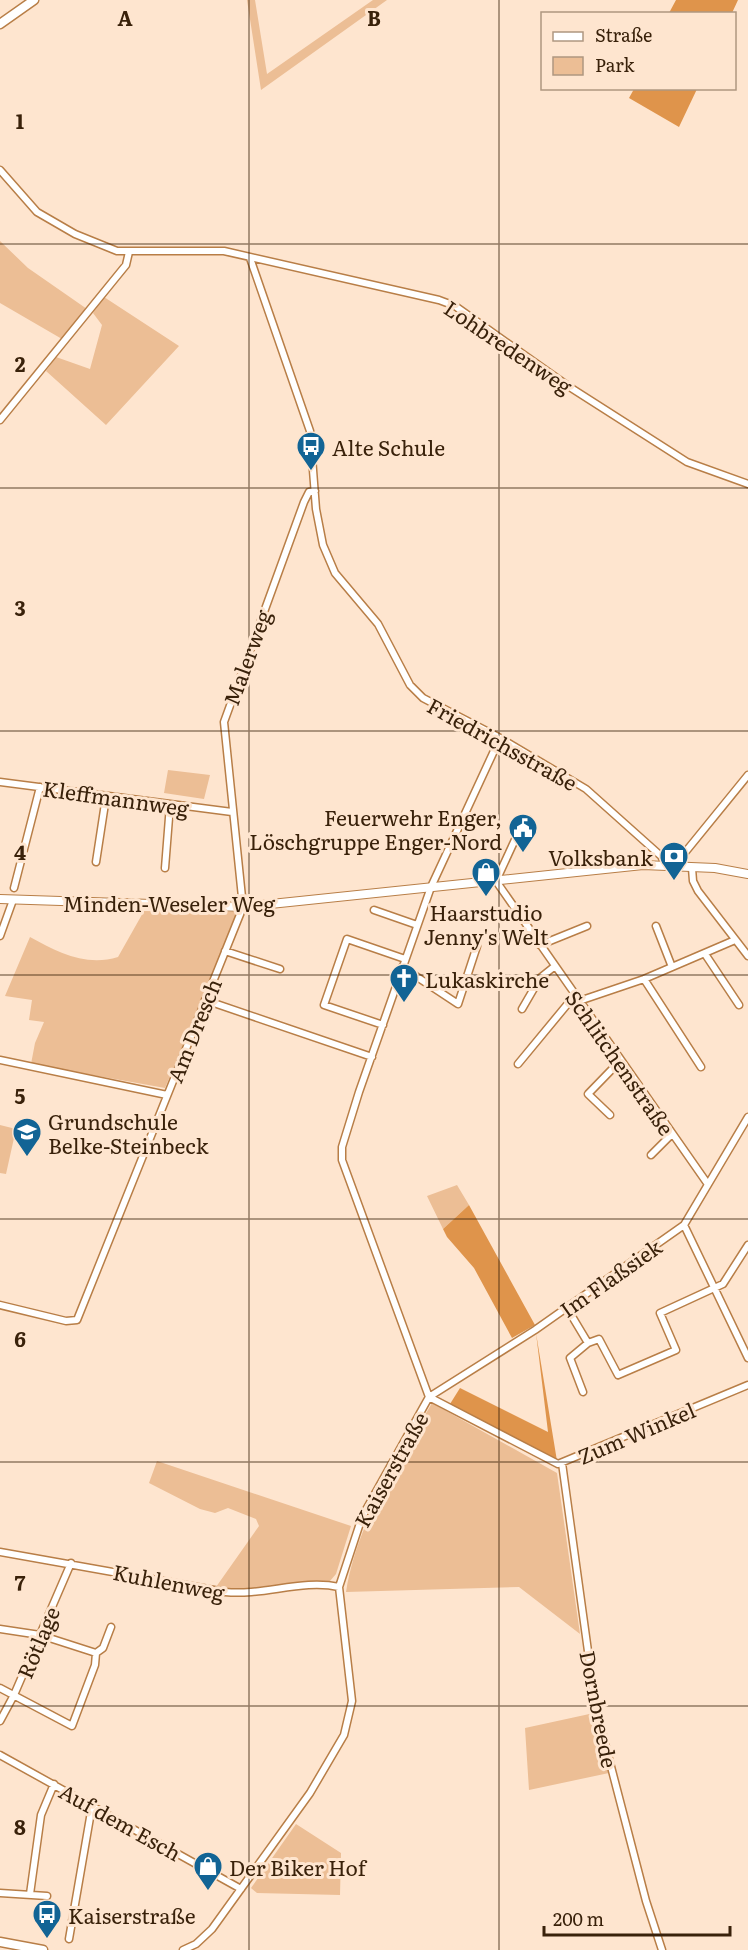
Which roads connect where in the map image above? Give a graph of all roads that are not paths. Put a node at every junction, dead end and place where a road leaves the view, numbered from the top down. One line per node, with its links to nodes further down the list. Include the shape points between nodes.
1 (34, 0): 2 (main road)
2 (0, 24)
3 (0, 170): 4 (street, via 37,212 98,244)
4 (129, 252): 5 (street, via 224,251); 6 (street, via 126,265)
5 (250, 258): 7 (street, Lohbredenweg, via 455,306 568,386 687,462); 8 (street, Friedrichsstraße, via 310,431)
6 (0, 420)
7 (748, 484)
8 (315, 491): 9 (street, Friedrichsstraße, via 328,559 378,624 410,685 423,698); 15 (street, Malerweg, via 309,492 304,502 225,712)
9 (500, 738): 18 (street, Friedrichsstraße, via 586,789); 23 (street, Kaiserstraße)
10 (748, 776): 18 (street)
11 (0, 782): 12 (street, Kleffmannweg)
12 (40, 787): 13 (street, Kleffmannweg); 24 (street)
13 (106, 796): 14 (street, Kleffmannweg); 17 (street)
14 (170, 805): 15 (street, Kleffmannweg); 19 (street)
15 (232, 812): 27 (street, Malerweg)
16 (529, 820): 22 (street, via 519,831)
17 (96, 862)
18 (670, 866): 20 (street, Minden-Weseler Weg); 22 (street, Minden-Weseler Weg, via 642,865)
19 (165, 868)
20 (693, 868): 21 (street, Minden-Weseler Weg); 33 (street, via 698,891)
21 (748, 875)
22 (496, 881): 23 (street, Minden-Weseler Weg); 34 (street, Schlitchenstraße)
23 (431, 887): 27 (street, Minden-Weseler Weg); 29 (street, Kaiserstraße)
24 (14, 888)
25 (0, 899): 26 (street, Minden-Weseler Weg)
26 (13, 900): 27 (street, Minden-Weseler Weg); 32 (street)
27 (243, 907): 36 (street, Am Dresch)
28 (374, 910): 29 (street)
29 (417, 925): 39 (street, Kaiserstraße)
30 (587, 926): 34 (street)
31 (657, 926): 42 (street)
32 (0, 936)
33 (735, 940): 37 (street); 38 (street)
34 (540, 945): 40 (street, Schlitchenstraße)
35 (477, 946): 41 (street, via 458,1004)
36 (225, 951): 43 (street); 46 (street, Am Dresch)
37 (705, 954): 42 (street); 47 (street)
38 (748, 956)
39 (405, 959): 41 (street, Kaiserstraße); 49 (street, via 347,939 324,1005)
40 (555, 966): 45 (street, Schlitchenstraße); 48 (street, via 540,978)
41 (402, 967): 49 (street, Kaiserstraße)
42 (672, 967): 44 (street)
43 (280, 969)
44 (644, 979): 45 (street); 54 (street)
45 (577, 998): 52 (street, Schlitchenstraße); 53 (street)
46 (205, 1000): 50 (street); 55 (street, Am Dresch)
47 (739, 1005)
48 (522, 1009)
49 (383, 1024): 50 (street, Kaiserstraße)
50 (372, 1057): 70 (street, Kaiserstraße, via 341,1155)
51 (0, 1060): 55 (street)
52 (620, 1061): 56 (street, via 588,1094); 58 (street, Schlitchenstraße)
53 (518, 1064)
54 (701, 1067)
55 (167, 1095): 64 (street, Am Dresch, via 77,1320 66,1321)
56 (610, 1115)
57 (748, 1116): 60 (street, Im Flaßsiek)
58 (671, 1135): 59 (street); 60 (street, Schlitchenstraße)
59 (651, 1155)
60 (707, 1184): 61 (street, Im Flaßsiek)
61 (684, 1225): 63 (street); 65 (street, Im Flaßsiek)
62 (748, 1245): 63 (street, via 723,1284)
63 (715, 1289): 66 (street, via 660,1313 676,1350 618,1375 599,1339); 67 (street)
64 (0, 1305)
65 (567, 1308): 66 (street); 70 (street, Im Flaßsiek)
66 (588, 1343): 69 (street, via 570,1358)
67 (748, 1358)
68 (748, 1385): 71 (street, Zum Winkel)
69 (583, 1392)
70 (429, 1397): 71 (street, Zum Winkel, via 552,1463); 74 (street, Kaiserstraße, via 362,1517)
71 (562, 1463): 93 (street, Dornbreede, via 596,1709)
72 (0, 1552): 73 (street, Kuhlenweg)
73 (71, 1563): 74 (street, Kuhlenweg, via 241,1594 300,1586); 77 (street, Rötlage)
74 (339, 1587): 85 (street, Kaiserstraße, via 351,1691 348,1724 329,1765)
75 (111, 1627): 78 (street, via 103,1648)
76 (0, 1629): 77 (street)
77 (40, 1635): 78 (street); 80 (street, Rötlage)
78 (96, 1653): 80 (street, via 72,1726)
79 (0, 1688): 80 (street)
80 (14, 1695): 81 (street, Rötlage)
81 (0, 1721)
82 (0, 1755): 83 (street, Auf dem Esch)
83 (54, 1784): 84 (street, Auf dem Esch); 87 (street, via 41,1815)
84 (92, 1806): 85 (street, Auf dem Esch); 89 (street)
85 (242, 1889): 92 (street, Kaiserstraße, via 205,1938)
86 (0, 1893): 87 (street)
87 (30, 1894): 88 (street)
88 (47, 1896)
89 (69, 1939)
90 (0, 1942): 91 (main road)
91 (43, 1950)
92 (183, 1950)
93 (662, 1950)

